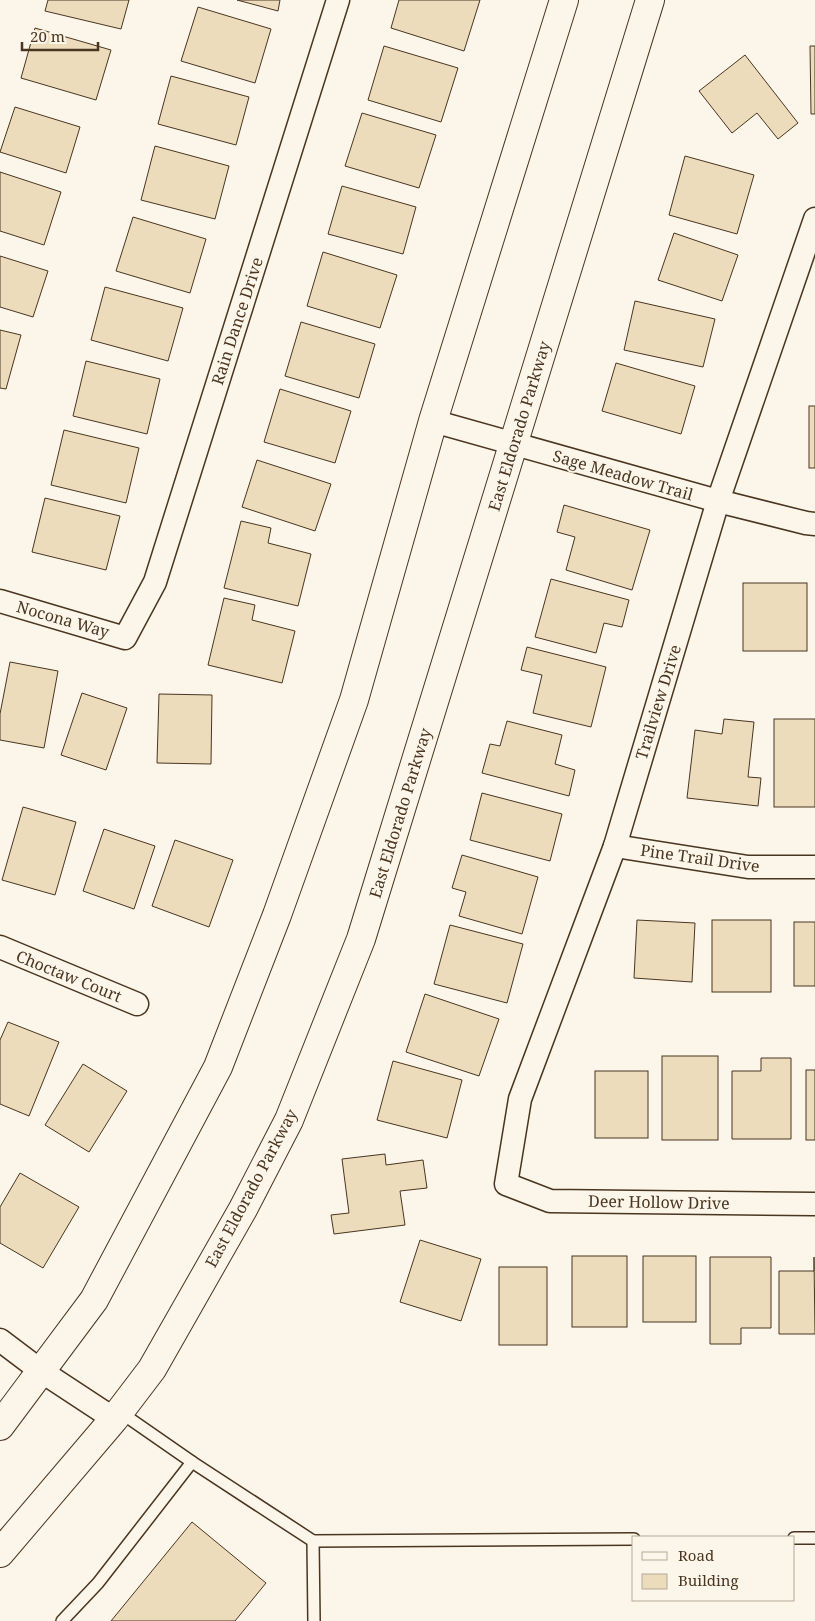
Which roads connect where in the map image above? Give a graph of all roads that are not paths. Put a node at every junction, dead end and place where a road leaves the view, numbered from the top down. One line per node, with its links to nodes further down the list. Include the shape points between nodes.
1 (338, 0): 10 (street, Rain Dance Drive, via 155,582)
2 (564, 0): 5 (main road)
3 (650, 0): 6 (main road, East Eldorado Parkway)
4 (815, 219): 7 (street, Trailview Drive)
5 (433, 421): 6 (street, Sage Meadow Trail); 18 (main road, via 354,700 277,915 218,1067 94,1300)
6 (514, 444): 7 (street, Sage Meadow Trail); 19 (main road, East Eldorado Parkway, via 361,940 288,1120 243,1209 152,1368)
7 (718, 502): 8 (street, Sage Meadow Trail); 11 (street, Trailview Drive)
8 (815, 524)
9 (0, 601): 10 (street, Nocona Way)
10 (125, 638)
11 (615, 846): 12 (street, Pine Trail Drive, via 748,867); 15 (street, Trailview Drive, via 520,1099)
12 (815, 867)
13 (0, 948): 14 (street, Choctaw Court)
14 (137, 1004)
15 (506, 1184): 16 (street, Deer Hollow Drive, via 550,1201)
16 (815, 1204)
17 (0, 1340): 18 (street)
18 (41, 1371): 19 (street); 20 (main road)
19 (117, 1415): 21 (lane); 26 (main road, East Eldorado Parkway)
20 (0, 1426)
21 (192, 1462): 25 (lane); 28 (lane, via 98,1584)
22 (795, 1538): 23 (lane)
23 (815, 1538)
24 (632, 1539): 25 (lane)
25 (313, 1541): 27 (lane)
26 (0, 1553)
27 (314, 1616): 29 (lane)
28 (62, 1621)
29 (305, 1621)

